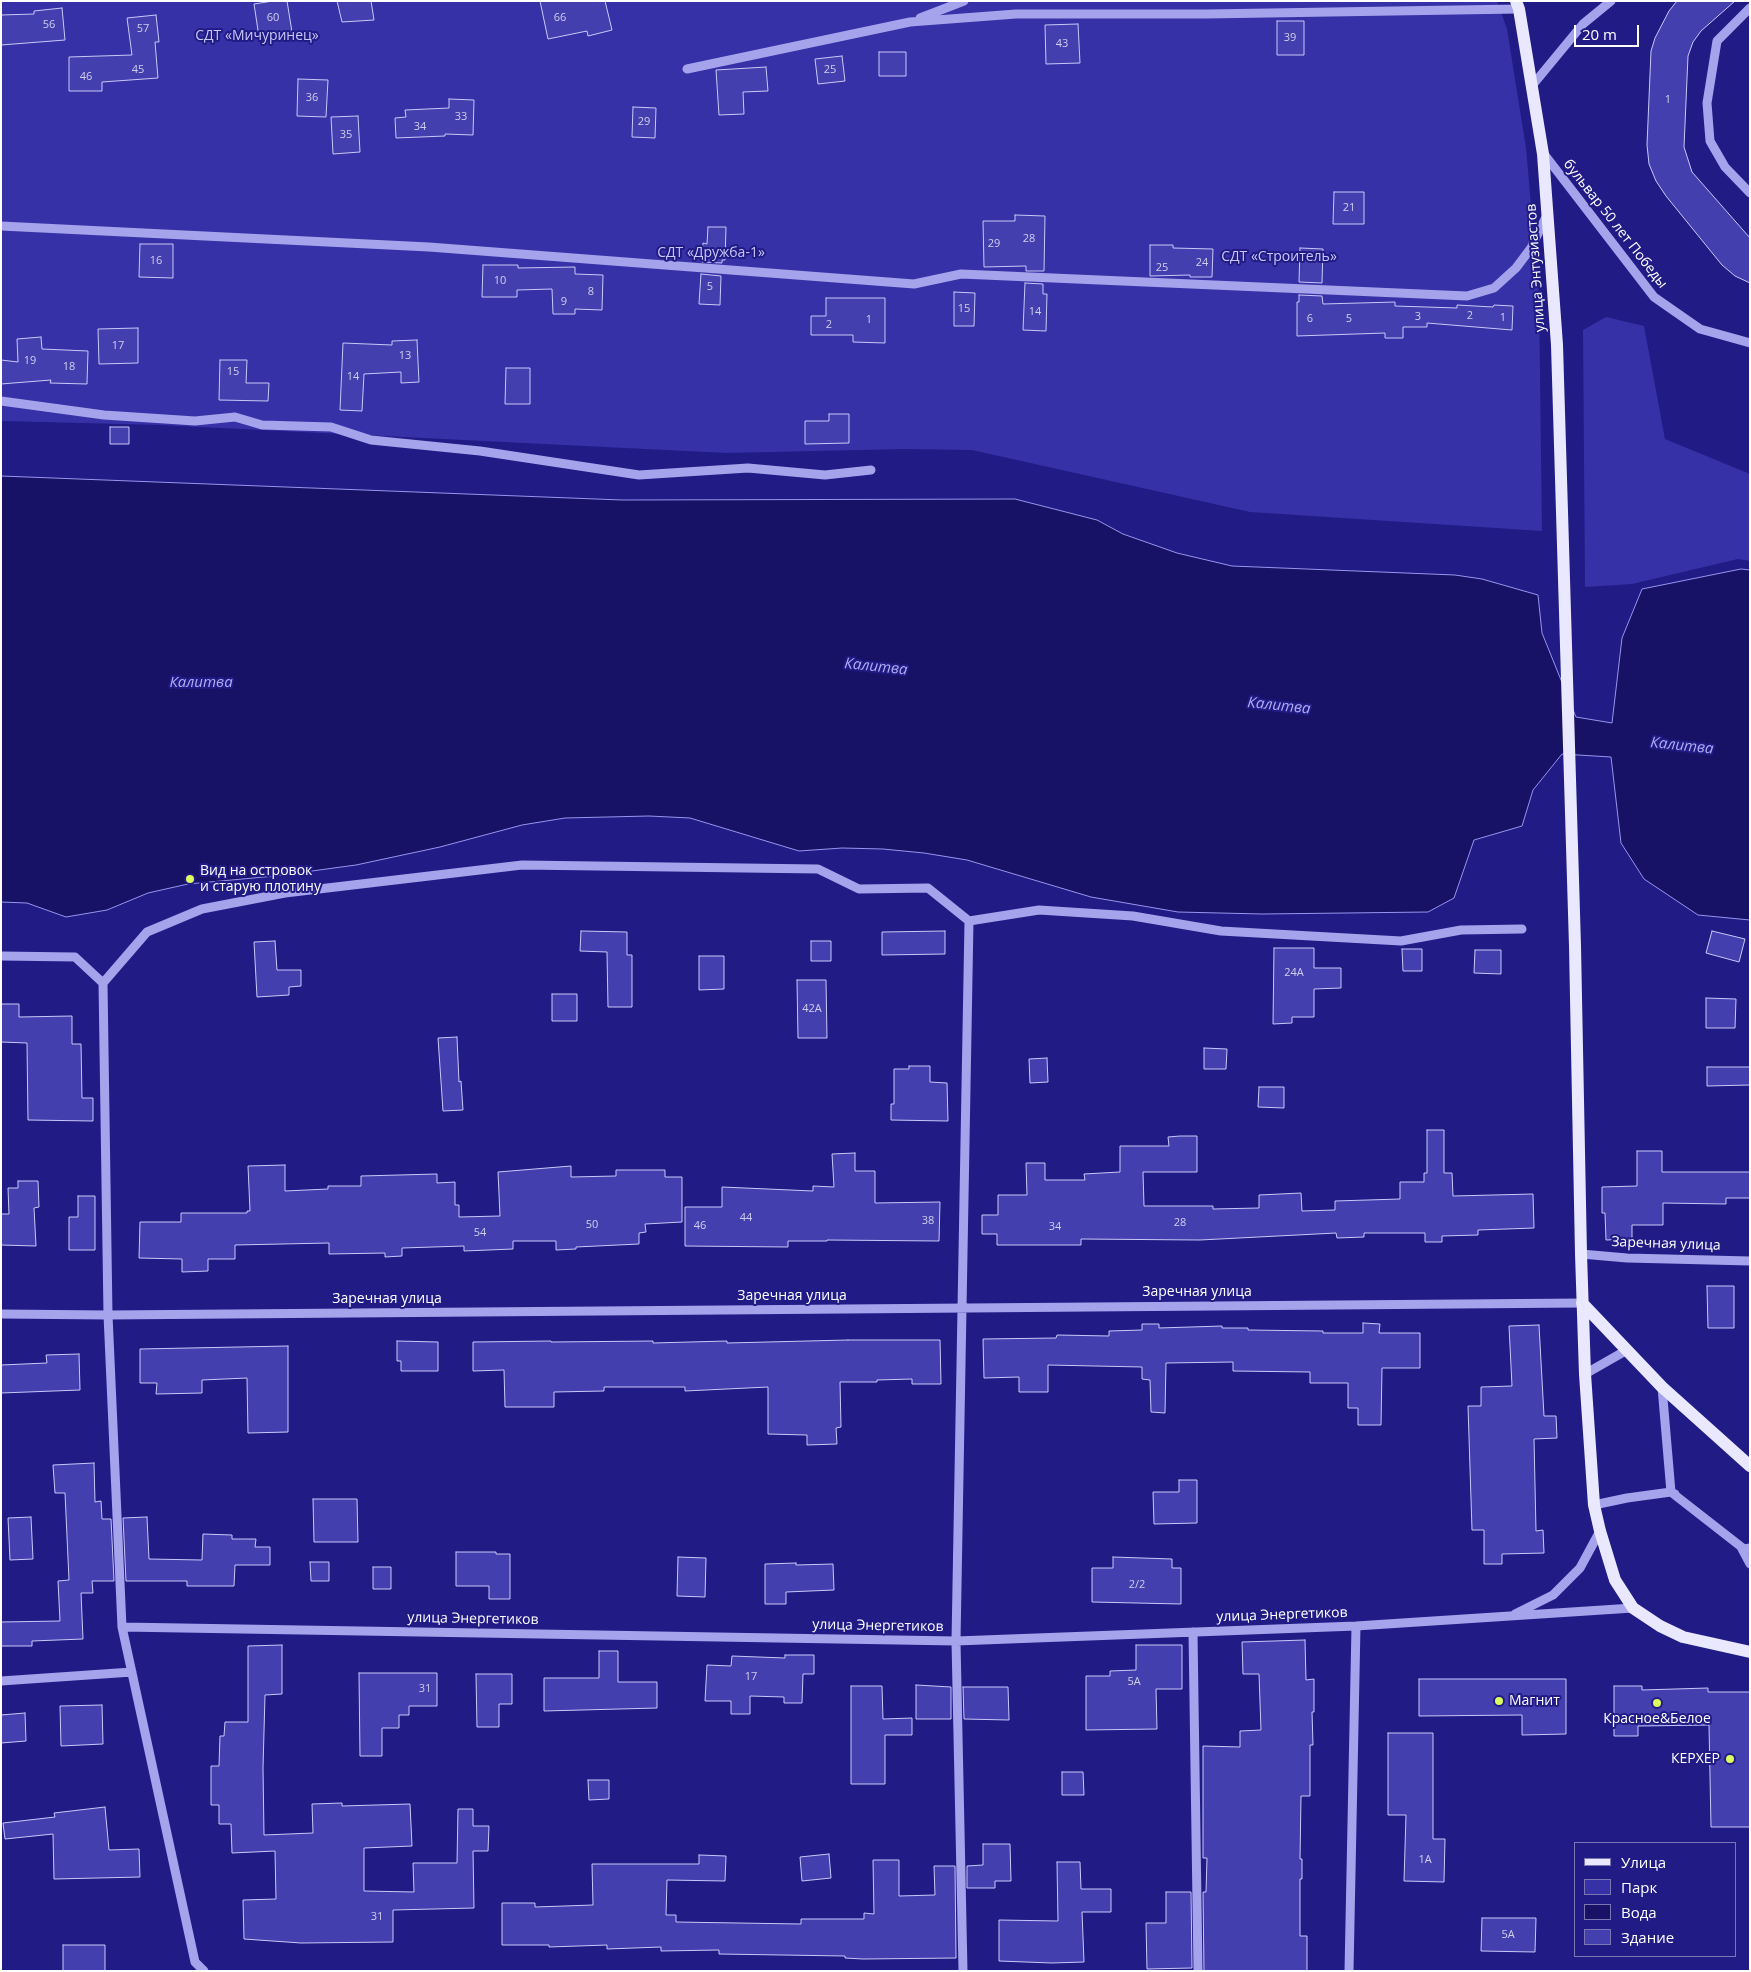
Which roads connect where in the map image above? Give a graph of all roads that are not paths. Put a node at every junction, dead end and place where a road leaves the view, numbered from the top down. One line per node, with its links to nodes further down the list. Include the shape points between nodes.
1 (964, 1): 5 (street)
2 (1610, 1): 7 (street, via 1584,24)
3 (1517, 5): 5 (street, via 1206,14 1016,14); 7 (main road, улица Энтузиастов)
4 (1750, 8): 9 (street, via 1717,41 1707,102 1710,141 1725,167)
5 (910, 22): 6 (street)
6 (688, 69)
7 (1531, 87): 8 (main road, улица Энтузиастов)
8 (1544, 154): 10 (main road, улица Энтузиастов); 12 (street, бульвар 50 лет Победы, via 1654,297 1700,329)
9 (1750, 193)
10 (1547, 214): 11 (street, via 1531,248 1516,268 1494,288 1467,296 961,274 914,284 429,247); 19 (main road, улица Энтузиастов, via 1557,345 1575,946)
11 (1, 226)
12 (1750, 343)
13 (1, 400): 14 (street, via 104,415 194,421 235,417 262,425 332,428 372,440 480,450 639,475 748,468 825,475)
14 (871, 470)
15 (969, 921): 16 (street, via 1038,910 1133,916 1221,931 1401,941 1461,930); 18 (street, via 928,888 859,888 818,869 522,865 285,893 202,909 147,932); 22 (street)
16 (1522, 929)
17 (1, 956): 18 (street, via 75,957)
18 (102, 983): 24 (street)
19 (1580, 1254): 20 (street, Заречная улица); 21 (main road, улица Энтузиастов)
20 (1750, 1262)
21 (1582, 1303): 22 (street, Заречная улица); 25 (main road); 26 (main road, улица Энтузиастов)
22 (962, 1308): 24 (street, Заречная улица); 39 (street)
23 (1, 1314): 24 (street, Заречная улица)
24 (108, 1315): 37 (street)
25 (1627, 1350): 26 (street); 27 (main road)
26 (1585, 1374): 30 (main road, улица Энтузиастов)
27 (1662, 1386): 28 (main road); 29 (street)
28 (1750, 1466)
29 (1671, 1492): 30 (street); 32 (street, via 1701,1508)
30 (1594, 1505): 31 (main road, улица Энтузиастов)
31 (1600, 1531): 34 (main road, улица Энтузиастов, via 1615,1580); 35 (street, via 1580,1568 1553,1595)
32 (1747, 1549): 33 (street)
33 (1750, 1564)
34 (1633, 1608): 35 (street, улица Энергетиков); 40 (main road, via 1660,1626 1683,1636)
35 (1511, 1616): 36 (street, улица Энергетиков)
36 (1356, 1626): 38 (street, улица Энергетиков); 46 (street)
37 (122, 1627): 39 (street, улица Энергетиков); 41 (street)
38 (1193, 1632): 39 (street, улица Энергетиков); 45 (street)
39 (956, 1641): 44 (street)
40 (1750, 1652)
41 (132, 1672): 42 (street); 43 (street, via 195,1962)
42 (1, 1681)
43 (204, 1971)
44 (963, 1971)
45 (1198, 1971)
46 (1349, 1971)

